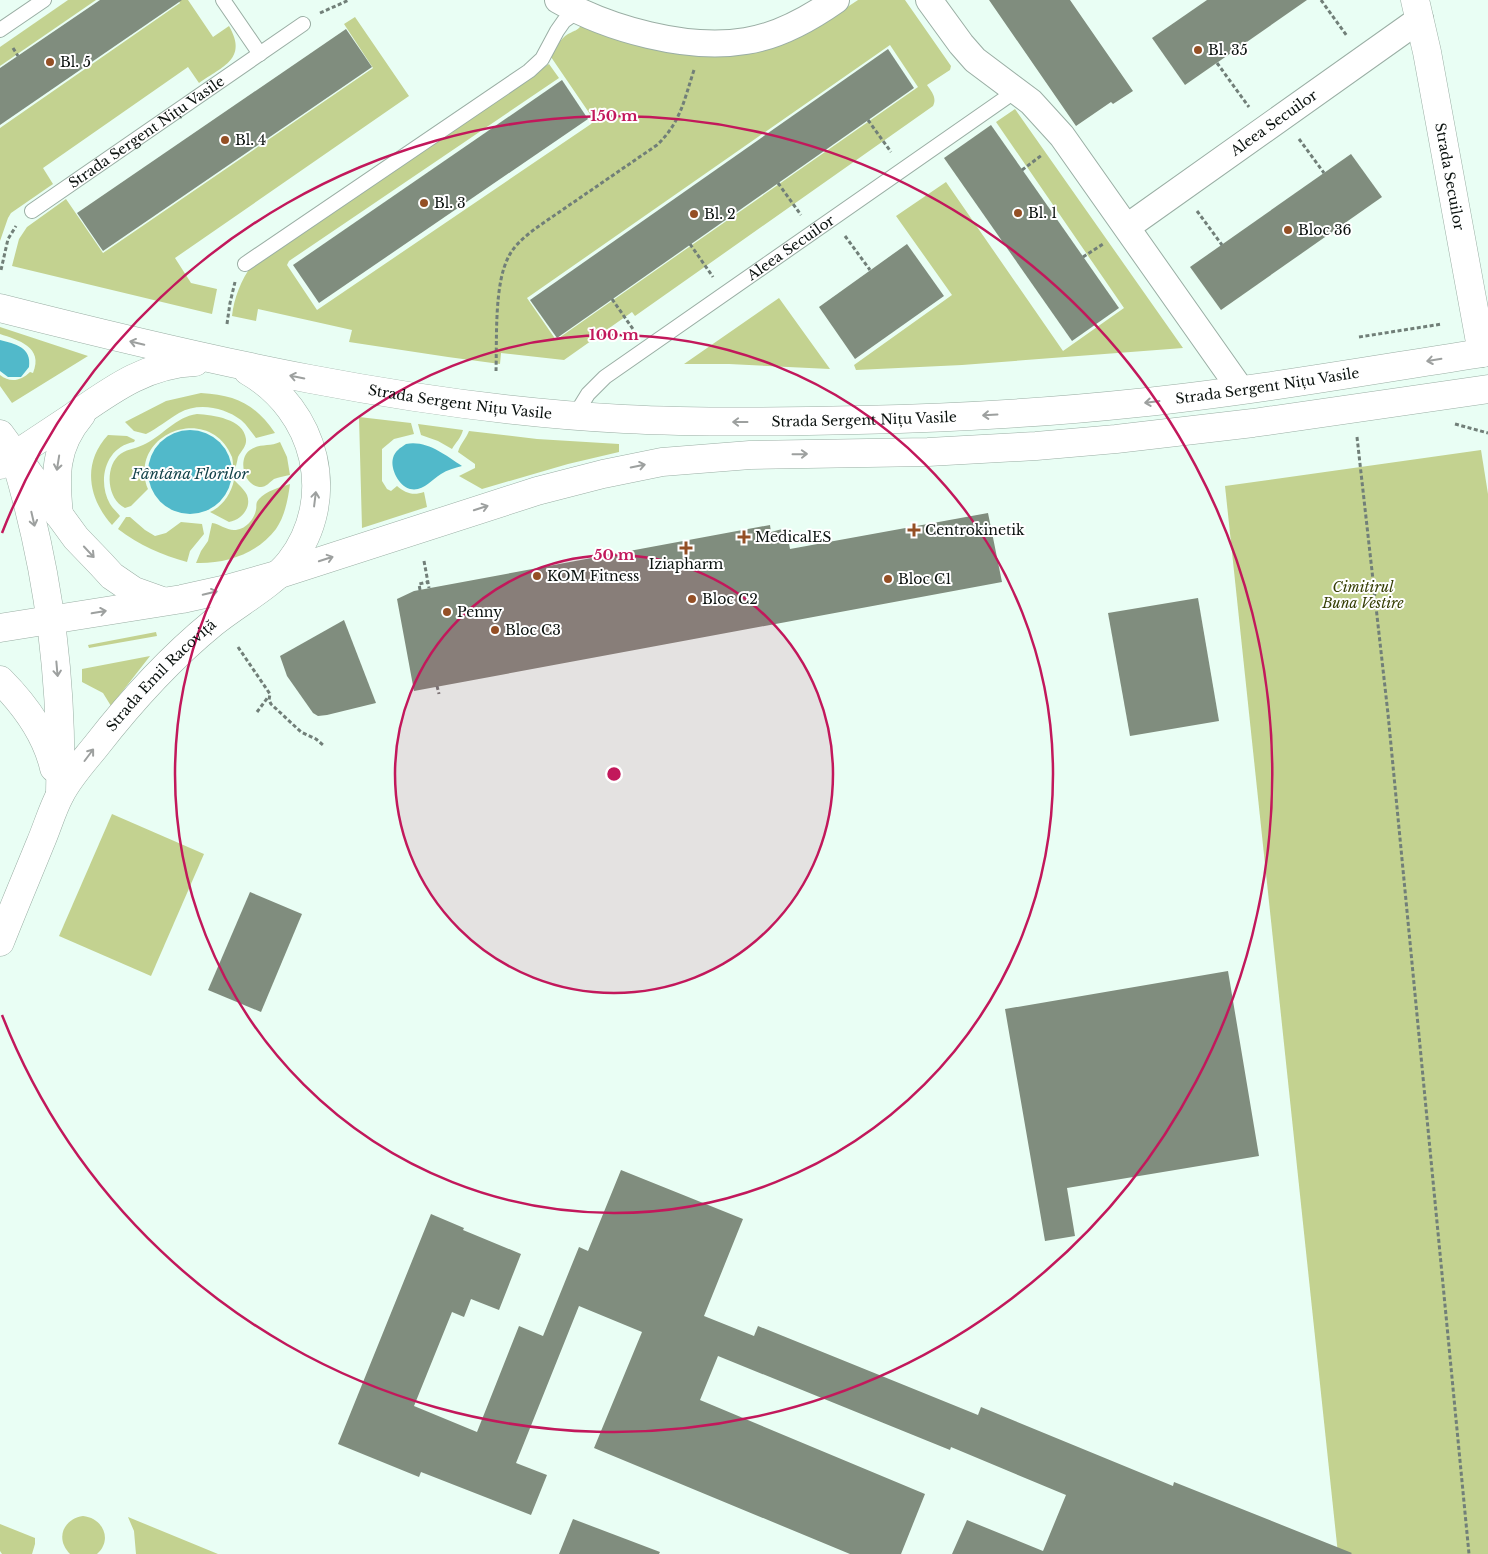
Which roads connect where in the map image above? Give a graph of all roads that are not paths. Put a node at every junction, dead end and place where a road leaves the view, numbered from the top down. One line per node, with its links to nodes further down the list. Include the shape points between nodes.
1 (44, 0): 8 (lane)
2 (223, 0): 9 (lane)
3 (836, 0): 5 (street, via 774,34 748,41 703,44 627,29)
4 (929, 0): 10 (street, via 975,60)
5 (568, 6): 13 (lane, via 564,21 542,59 528,71)
6 (1417, 9): 12 (street, Aleea Secuilor, via 1364,58); 15 (main road, Strada Secuilor)
7 (303, 24): 9 (lane, Strada Sergent Nițu Vasile)
8 (0, 30)
9 (260, 54): 11 (lane, Strada Sergent Nițu Vasile)
10 (1017, 90): 12 (street, via 1062,136); 20 (lane, Aleea Secuilor, via 605,377 588,394)
11 (32, 210)
12 (1127, 227): 18 (street)
13 (245, 264)
14 (0, 308): 16 (main road, Strada Sergent Nițu Vasile, one-way to 14)
15 (1485, 352): 18 (main road, Strada Sergent Nițu Vasile, one-way to 18)
16 (230, 364): 19 (main road, Strada Sergent Nițu Vasile, via 179,363 152,369); 20 (main road, Strada Sergent Nițu Vasile, one-way to 16, via 394,394); 23 (main road, Strada Sergent Nițu Vasile, one-way to 16, via 301,546 313,512 316,473 312,452 306,434 286,401 260,377)
17 (1488, 389): 23 (main road, one-way to 17, via 537,491 662,462 750,455 928,452 1144,437)
18 (1241, 390): 20 (main road, Strada Sergent Nițu Vasile, one-way to 20, via 1059,411 922,419 706,422)
19 (88, 406): 21 (main road, Strada Sergent Nițu Vasile); 22 (main road, Strada Sergent Nițu Vasile, one-way to 22, via 68,432 57,462)
20 (575, 415)
21 (5, 451): 22 (main road, Strada Sergent Nițu Vasile); 24 (main road, one-way to 24, via 32,518)
22 (59, 515): 24 (main road); 25 (main road, Strada Sergent Nițu Vasile, one-way to 25, via 112,576 134,591)
23 (280, 574): 25 (main road, one-way to 23); 29 (main road, Strada Emil Racoviță, one-way to 23, via 107,731 167,664 215,621)
24 (46, 587): 26 (main road)
25 (162, 602): 26 (main road, one-way to 25)
26 (50, 620): 27 (main road); 29 (main road, Strada Emil Racoviță, one-way to 29, via 60,711)
27 (0, 628)
28 (0, 680): 29 (main road, via 17,696 46,742)
29 (60, 794): 30 (main road, Strada Emil Racoviță)
30 (0, 942)

